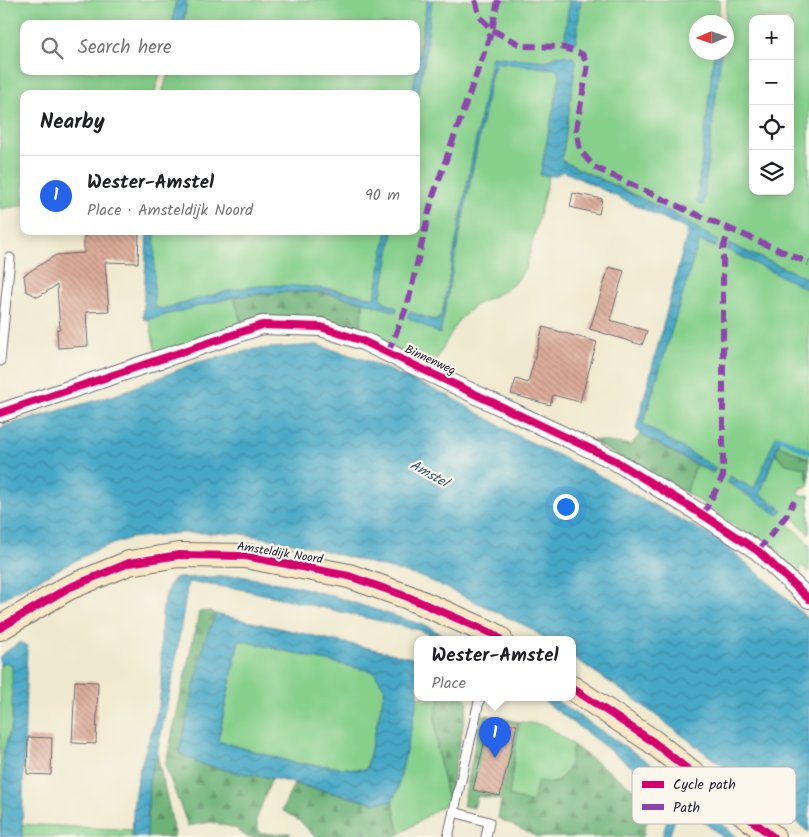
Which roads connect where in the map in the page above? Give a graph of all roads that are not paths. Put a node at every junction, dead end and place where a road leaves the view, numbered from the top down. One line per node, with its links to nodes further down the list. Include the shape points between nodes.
1 (10, 258): 2 (lane)
2 (0, 361)
3 (0, 413): 4 (street, Binnenweg, via 262,325 321,327 364,341 612,459 758,551)
4 (809, 599)
5 (0, 628): 6 (street, Amsteldijk Noord, via 68,588 128,563 179,555 245,556 349,576 408,597)
6 (491, 636)
7 (576, 691): 9 (street, via 652,741)
8 (479, 701): 10 (lane)
9 (683, 767)
10 (454, 812): 11 (lane); 12 (lane, via 489,822)
11 (448, 837)
12 (486, 837)

